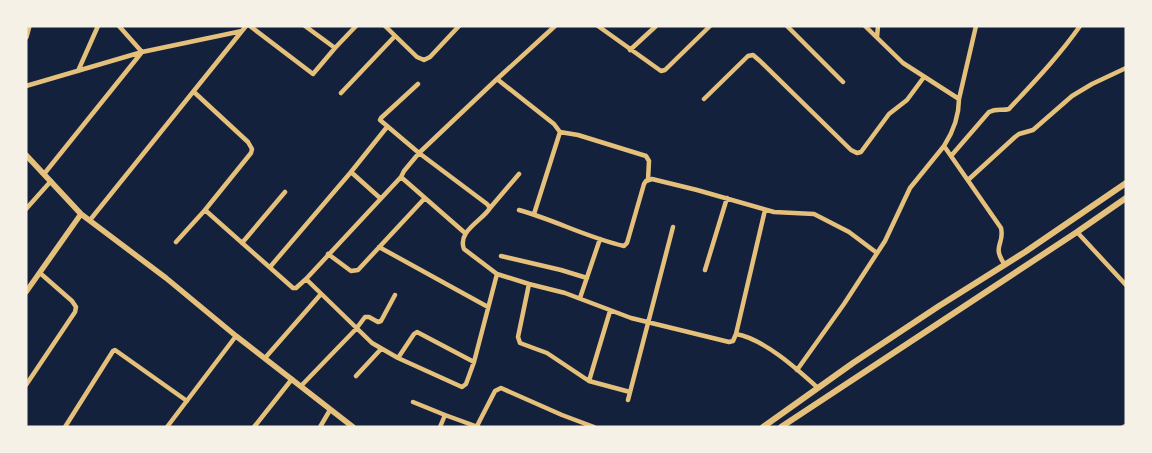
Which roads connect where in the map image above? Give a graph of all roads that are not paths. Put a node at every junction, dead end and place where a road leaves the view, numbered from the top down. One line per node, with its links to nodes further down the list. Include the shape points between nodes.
1 (29, 26): 21 (street)
2 (98, 26): 26 (street)
3 (119, 26): 24 (street)
4 (248, 26): 18 (street); 22 (street, via 313,74)
5 (305, 26): 22 (street)
6 (356, 26): 22 (street)
7 (385, 26): 19 (street)
8 (459, 26): 19 (street, via 424,60)
9 (555, 26): 28 (street)
10 (598, 26): 23 (street)
11 (656, 26): 23 (street)
12 (710, 26): 23 (street, via 661,72)
13 (787, 26): 29 (street)
14 (865, 26): 20 (street)
15 (878, 26): 20 (street)
16 (976, 26): 35 (street)
17 (1080, 26): 41 (street, via 1042,74 1009,108 996,108 990,112)
18 (242, 31): 24 (street); 32 (street)
19 (395, 36): 33 (street)
20 (876, 37): 27 (street, via 897,58)
21 (26, 38)
22 (336, 48)
23 (630, 50)
24 (142, 52): 26 (street); 43 (street)
25 (1126, 68): 48 (street, via 1072,96 1033,130 1018,134)
26 (78, 70): 31 (street)
27 (924, 77): 34 (street, via 907,100 889,114 861,152 851,150 753,55 745,58); 35 (street)
28 (497, 79): 37 (street); 39 (street)
29 (843, 82)
30 (418, 84): 36 (street, via 380,118)
31 (26, 86)
32 (194, 92): 57 (street, via 252,149); 62 (street)
33 (341, 92)
34 (704, 99)
35 (959, 99): 38 (street, via 959,112)
36 (387, 127): 39 (street); 42 (street)
37 (560, 132): 47 (street, via 646,156 650,161); 61 (street)
38 (944, 146): 41 (street); 70 (street, via 910,188)
39 (419, 153): 45 (street); 55 (street)
40 (26, 155): 43 (street)
41 (950, 156): 48 (street)
42 (351, 172): 51 (street); 74 (street)
43 (44, 174): 46 (street)
44 (519, 174): 55 (street)
45 (401, 177): 51 (street); 52 (street)
46 (51, 180): 56 (street); 60 (street)
47 (648, 180): 53 (street); 66 (street, via 644,184 626,245)
48 (968, 180): 73 (street, via 1002,228 998,247)
49 (1126, 183): 73 (main road)
50 (285, 192): 68 (street)
51 (380, 198): 71 (street)
52 (424, 198): 65 (street); 69 (street)
53 (727, 198): 59 (street); 75 (street)
54 (1126, 198): 64 (main road)
55 (490, 208): 65 (street)
56 (26, 209)
57 (205, 210): 67 (street); 68 (street)
58 (519, 210): 61 (street)
59 (764, 210): 70 (street, via 814,214 849,232); 90 (street)
60 (81, 214): 62 (street); 76 (street)
61 (534, 214): 66 (street)
62 (90, 220): 91 (street)
63 (673, 227): 88 (street)
64 (1078, 232): 81 (street); 118 (main road)
65 (466, 233): 77 (street, via 464,249)
66 (600, 239): 79 (street)
67 (176, 242)
68 (242, 242): 74 (street)
69 (380, 247): 71 (street, via 354,272); 86 (street)
70 (877, 253): 96 (street)
71 (328, 254): 78 (street)
72 (501, 256): 79 (street)
73 (1005, 265): 102 (main road)
74 (270, 266): 78 (street, via 294,288)
75 (705, 270)
76 (40, 273): 82 (street); 100 (street, via 76,307)
77 (497, 274): 80 (street); 86 (street)
78 (306, 278): 83 (street)
79 (587, 278): 85 (street)
80 (529, 284): 85 (street); 99 (street, via 518,340 523,345 547,353)
81 (1126, 285)
82 (26, 292)
83 (321, 294): 89 (street); 93 (street)
84 (395, 295): 89 (street, via 381,321 367,316)
85 (580, 298): 87 (street)
86 (488, 307): 95 (street)
87 (610, 311): 88 (street); 99 (street)
88 (648, 323): 90 (street, via 729,342); 103 (street)
89 (356, 329): 92 (street); 101 (street)
90 (736, 334): 96 (street, via 771,351)
91 (236, 336): 93 (street); 104 (street)
92 (380, 349): 94 (street); 97 (street)
93 (265, 358): 98 (street)
94 (398, 358): 95 (street, via 417,332); 95 (street, via 462,387)
95 (474, 362)
96 (797, 370): 102 (street)
97 (356, 376)
98 (292, 379): 101 (street); 112 (street)
99 (589, 381): 103 (street)
100 (26, 385)
101 (301, 386): 107 (street)
102 (818, 388): 117 (main road)
103 (630, 392): 105 (street)
104 (187, 400): 110 (street, via 115,350); 111 (street)
105 (628, 400)
106 (413, 402): 108 (street)
107 (330, 410): 113 (street); 114 (street)
108 (445, 415): 109 (street); 115 (street)
109 (478, 426): 116 (street, via 495,391 501,388)
110 (65, 427)
111 (167, 427)
112 (254, 427)
113 (320, 427)
114 (353, 427)
115 (440, 427)
116 (594, 427)
117 (763, 427)
118 (781, 427)

